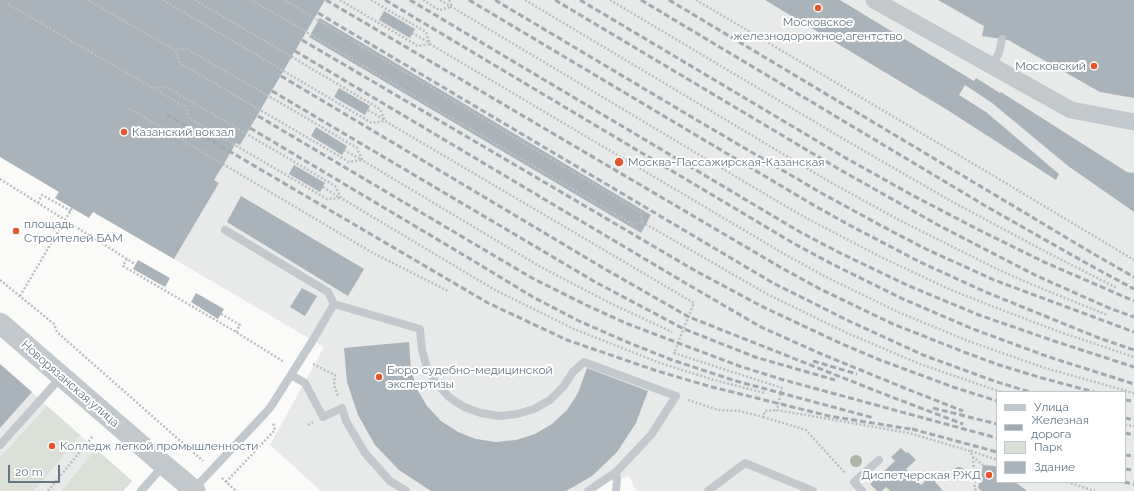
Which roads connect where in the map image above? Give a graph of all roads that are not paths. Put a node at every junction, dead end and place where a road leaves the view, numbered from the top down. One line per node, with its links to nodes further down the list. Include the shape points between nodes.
1 (874, 0): 3 (street)
2 (1002, 39): 3 (lane, via 999,53)
3 (991, 66): 4 (street, via 1071,110)
4 (1134, 122)
5 (225, 230): 6 (lane, via 328,292)
6 (334, 304): 8 (lane); 13 (lane, via 420,329 427,368 436,384 464,407 481,413 499,416 534,409 550,400 584,362 676,396 651,435)
7 (0, 323): 9 (street, Новорязанская улица)
8 (291, 375): 14 (lane, via 270,408); 16 (lane, via 305,383 323,418 342,408 346,421 365,453 390,480)
9 (61, 376): 10 (lane); 12 (street, Новорязанская улица)
10 (0, 445)
11 (878, 460): 21 (lane, via 854,482)
12 (164, 465): 14 (street, Новорязанская улица); 15 (lane)
13 (616, 472): 17 (lane); 18 (lane)
14 (194, 490)
15 (141, 491)
16 (406, 491)
17 (588, 491)
18 (616, 491)
19 (708, 491): 20 (lane, via 745,463)
20 (813, 491)
21 (862, 491)

